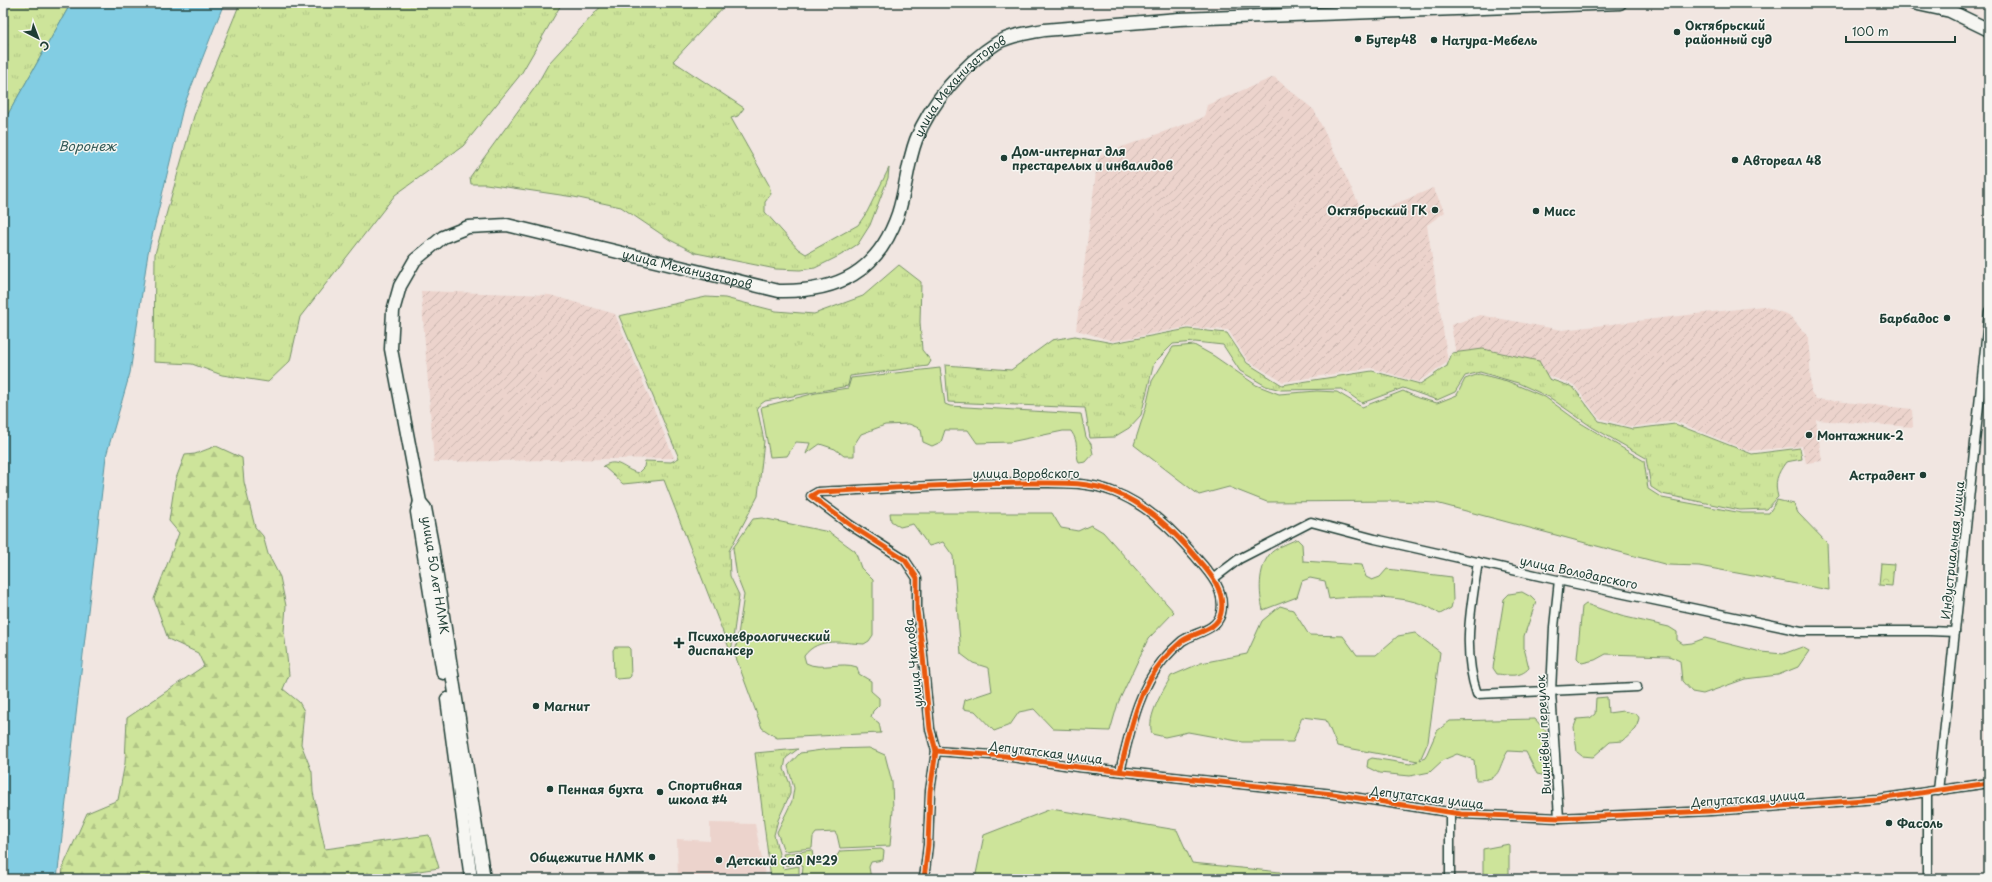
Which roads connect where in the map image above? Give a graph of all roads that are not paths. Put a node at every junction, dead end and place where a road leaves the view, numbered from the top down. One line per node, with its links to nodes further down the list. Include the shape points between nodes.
1 (1620, 3): 5 (main road, улица Механизаторов, via 1179,19 1044,30 998,42 977,57 936,102 916,141 898,214 886,242 869,263 848,279 824,288 779,291 507,225 468,227 443,237)
2 (1913, 3): 3 (main road)
3 (1951, 7): 4 (main road)
4 (1989, 30)
5 (415, 260): 12 (main road, улица 50 лет НЛМК, via 400,286 393,311 391,349 420,501 425,508 432,545)
6 (1989, 311): 11 (street, Индустриальная улица)
7 (811, 496): 9 (street, улица Воровского, via 818,492 962,483 1089,484 1116,492 1151,512 1184,543); 15 (street, улица Чкалова, via 850,525 905,560 917,578 917,610 930,729)
8 (1478, 562): 9 (street, улица Володарского, via 1311,522 1239,559); 10 (street, улица Володарского); 14 (street, via 1468,631 1472,679 1477,694)
9 (1214, 578): 16 (street, улица Воровского, via 1220,596 1220,616 1211,627 1192,635 1178,645 1153,674 1138,705)
10 (1560, 580): 11 (street, улица Володарского, via 1801,631); 14 (street, Вишнёвый переулок, via 1554,627)
11 (1955, 632): 18 (street, Индустриальная улица)
12 (446, 670): 23 (main road, улица 50 лет НЛМК); 24 (main road, улица 50 лет НЛМК)
13 (1637, 687): 14 (street)
14 (1551, 692): 21 (street, Вишнёвый переулок)
15 (936, 750): 16 (street, Депутатская улица); 25 (street, улица Чкалова, via 930,791)
16 (1120, 771): 20 (street, Депутатская улица, via 1333,794)
17 (1989, 783): 18 (street, Депутатская улица)
18 (1938, 791): 19 (street, Депутатская улица)
19 (1928, 792): 21 (street, Депутатская улица, via 1878,799 1710,811); 22 (street)
20 (1450, 812): 21 (street, Депутатская улица); 26 (street)
21 (1559, 818)
22 (1925, 878)
23 (472, 879)
24 (484, 879)
25 (924, 879)
26 (1450, 879)

